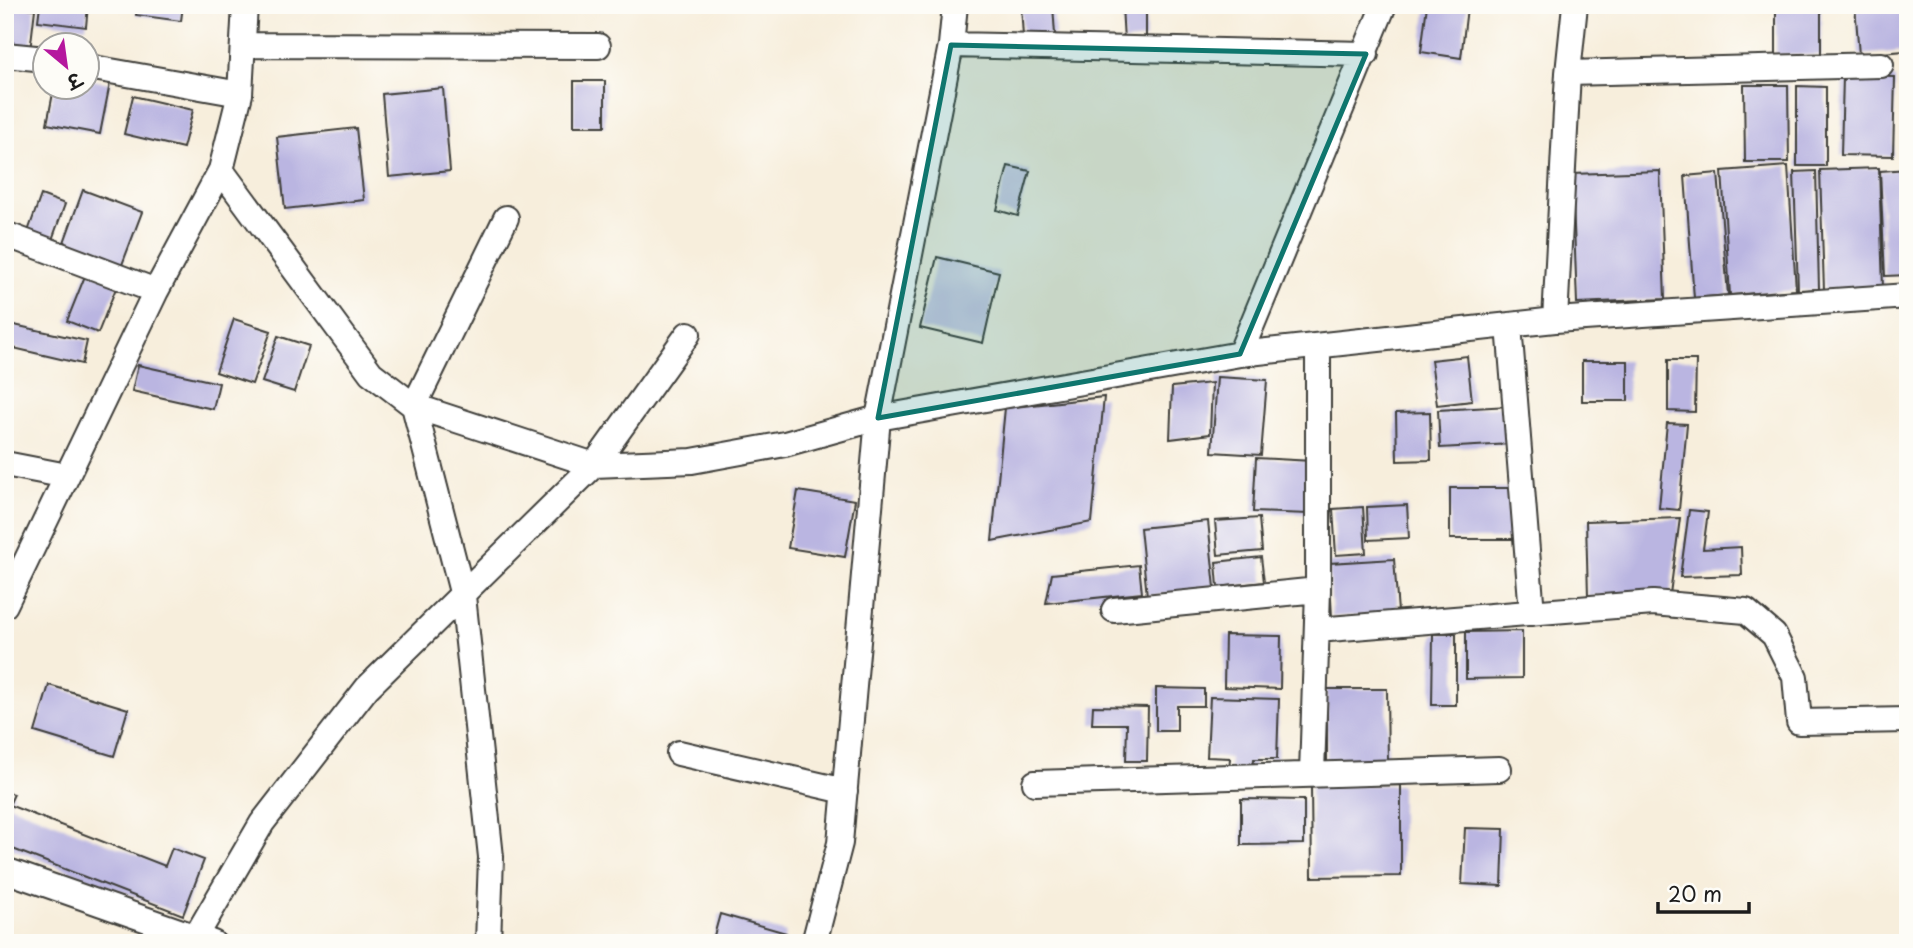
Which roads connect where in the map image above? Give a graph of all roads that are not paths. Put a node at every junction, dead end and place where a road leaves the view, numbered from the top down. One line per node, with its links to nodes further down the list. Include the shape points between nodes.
1 (245, 5): 5 (street)
2 (955, 5): 6 (street)
3 (1384, 5): 8 (street)
4 (1575, 5): 13 (street)
5 (244, 45): 7 (street); 14 (street)
6 (951, 45): 8 (street); 26 (street)
7 (598, 46)
8 (1366, 54): 24 (street)
9 (5, 55): 10 (street)
10 (32, 58)
11 (1881, 65): 13 (street)
12 (102, 69): 14 (street)
13 (1568, 73): 20 (street)
14 (240, 94): 15 (street)
15 (221, 170): 18 (street); 25 (street, via 371,373)
16 (506, 218): 25 (street)
17 (5, 234): 18 (street)
18 (156, 291): 29 (street)
19 (1908, 296): 20 (street)
20 (1555, 320): 21 (street)
21 (1509, 325): 23 (street); 34 (street)
22 (688, 334): 28 (street)
23 (1318, 348): 24 (street); 30 (street)
24 (1240, 354): 26 (street)
25 (414, 406): 28 (street); 31 (street)
26 (878, 418): 28 (street, via 785,444 692,461); 41 (street)
27 (5, 464): 29 (street)
28 (594, 465): 31 (street)
29 (67, 476): 32 (street)
30 (1318, 590): 33 (street); 35 (street)
31 (463, 596): 43 (street, via 367,688 316,751 262,823); 44 (street, via 491,857)
32 (6, 602)
33 (1114, 610)
34 (1532, 613): 35 (street); 36 (street, via 1653,603 1746,611 1774,635 1795,677 1799,722)
35 (1317, 630): 39 (street)
36 (1908, 720)
37 (679, 753): 41 (street)
38 (1499, 769): 39 (street)
39 (1312, 773): 40 (street)
40 (1035, 783)
41 (845, 791): 45 (street, via 840,843)
42 (5, 870): 43 (street)
43 (204, 941)
44 (488, 943)
45 (814, 943)

